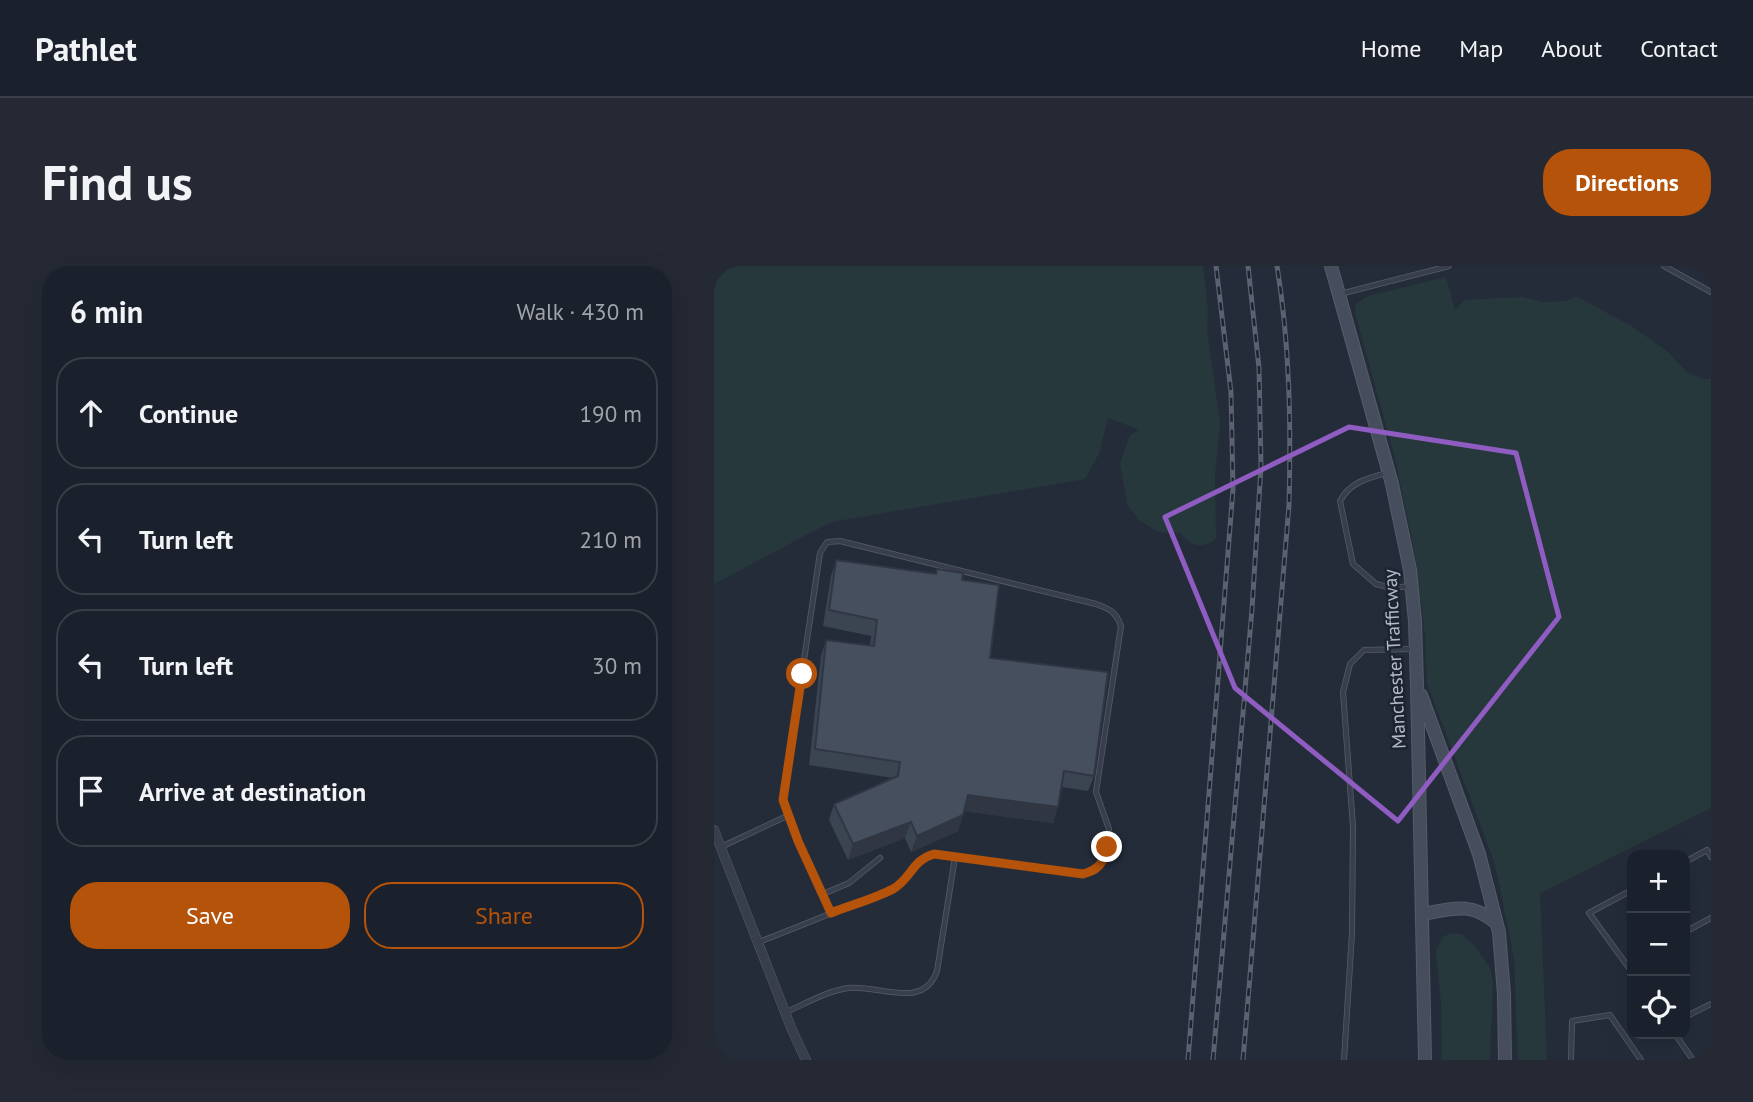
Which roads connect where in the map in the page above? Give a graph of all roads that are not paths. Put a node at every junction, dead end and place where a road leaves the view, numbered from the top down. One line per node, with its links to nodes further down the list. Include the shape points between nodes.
1 (1331, 266): 5 (main road, Manchester Trafficway)
2 (1449, 266): 5 (lane)
3 (1664, 266): 4 (lane)
4 (1711, 292)
5 (1339, 294): 6 (main road, Manchester Trafficway)
6 (1389, 473): 7 (main road, Manchester Trafficway); 7 (lane, via 1354,484 1340,501 1353,564 1376,584)
7 (1411, 586): 8 (main road, Manchester Trafficway)
8 (1416, 649): 9 (main road, Manchester Trafficway); 31 (lane, via 1364,650 1349,664 1343,692 1353,827)
9 (1417, 685): 20 (main road, Manchester Trafficway); 22 (main road, via 1479,854)
10 (789, 816): 12 (lane); 13 (lane, via 784,786 820,553 827,542 840,541 1110,609 1121,626 1096,792 1110,829 1100,866 1083,874); 18 (lane)
11 (714, 830): 12 (street)
12 (721, 847): 24 (street)
13 (955, 857): 19 (lane, via 934,854 921,858 894,888); 27 (lane, via 937,971 926,987 907,994 849,988)
14 (1711, 857): 16 (lane, via 1707,850)
15 (880, 858): 18 (lane, via 849,883)
16 (1690, 859)
17 (1627, 893): 25 (lane, via 1589,913)
18 (823, 894): 19 (lane)
19 (831, 913): 24 (lane)
20 (1422, 914): 22 (main road, via 1473,909); 32 (main road, Manchester Trafficway)
21 (1711, 918): 23 (lane)
22 (1496, 923): 33 (main road, via 1502,942)
23 (1690, 929)
24 (758, 943): 27 (street)
25 (1627, 960)
26 (1711, 1004): 28 (lane)
27 (785, 1012): 30 (street)
28 (1690, 1014)
29 (1678, 1039): 36 (lane)
30 (806, 1060)
31 (1344, 1060)
32 (1426, 1060)
33 (1504, 1060)
34 (1571, 1060): 35 (lane, via 1572,1021 1610,1014)
35 (1641, 1060)
36 (1693, 1060)

